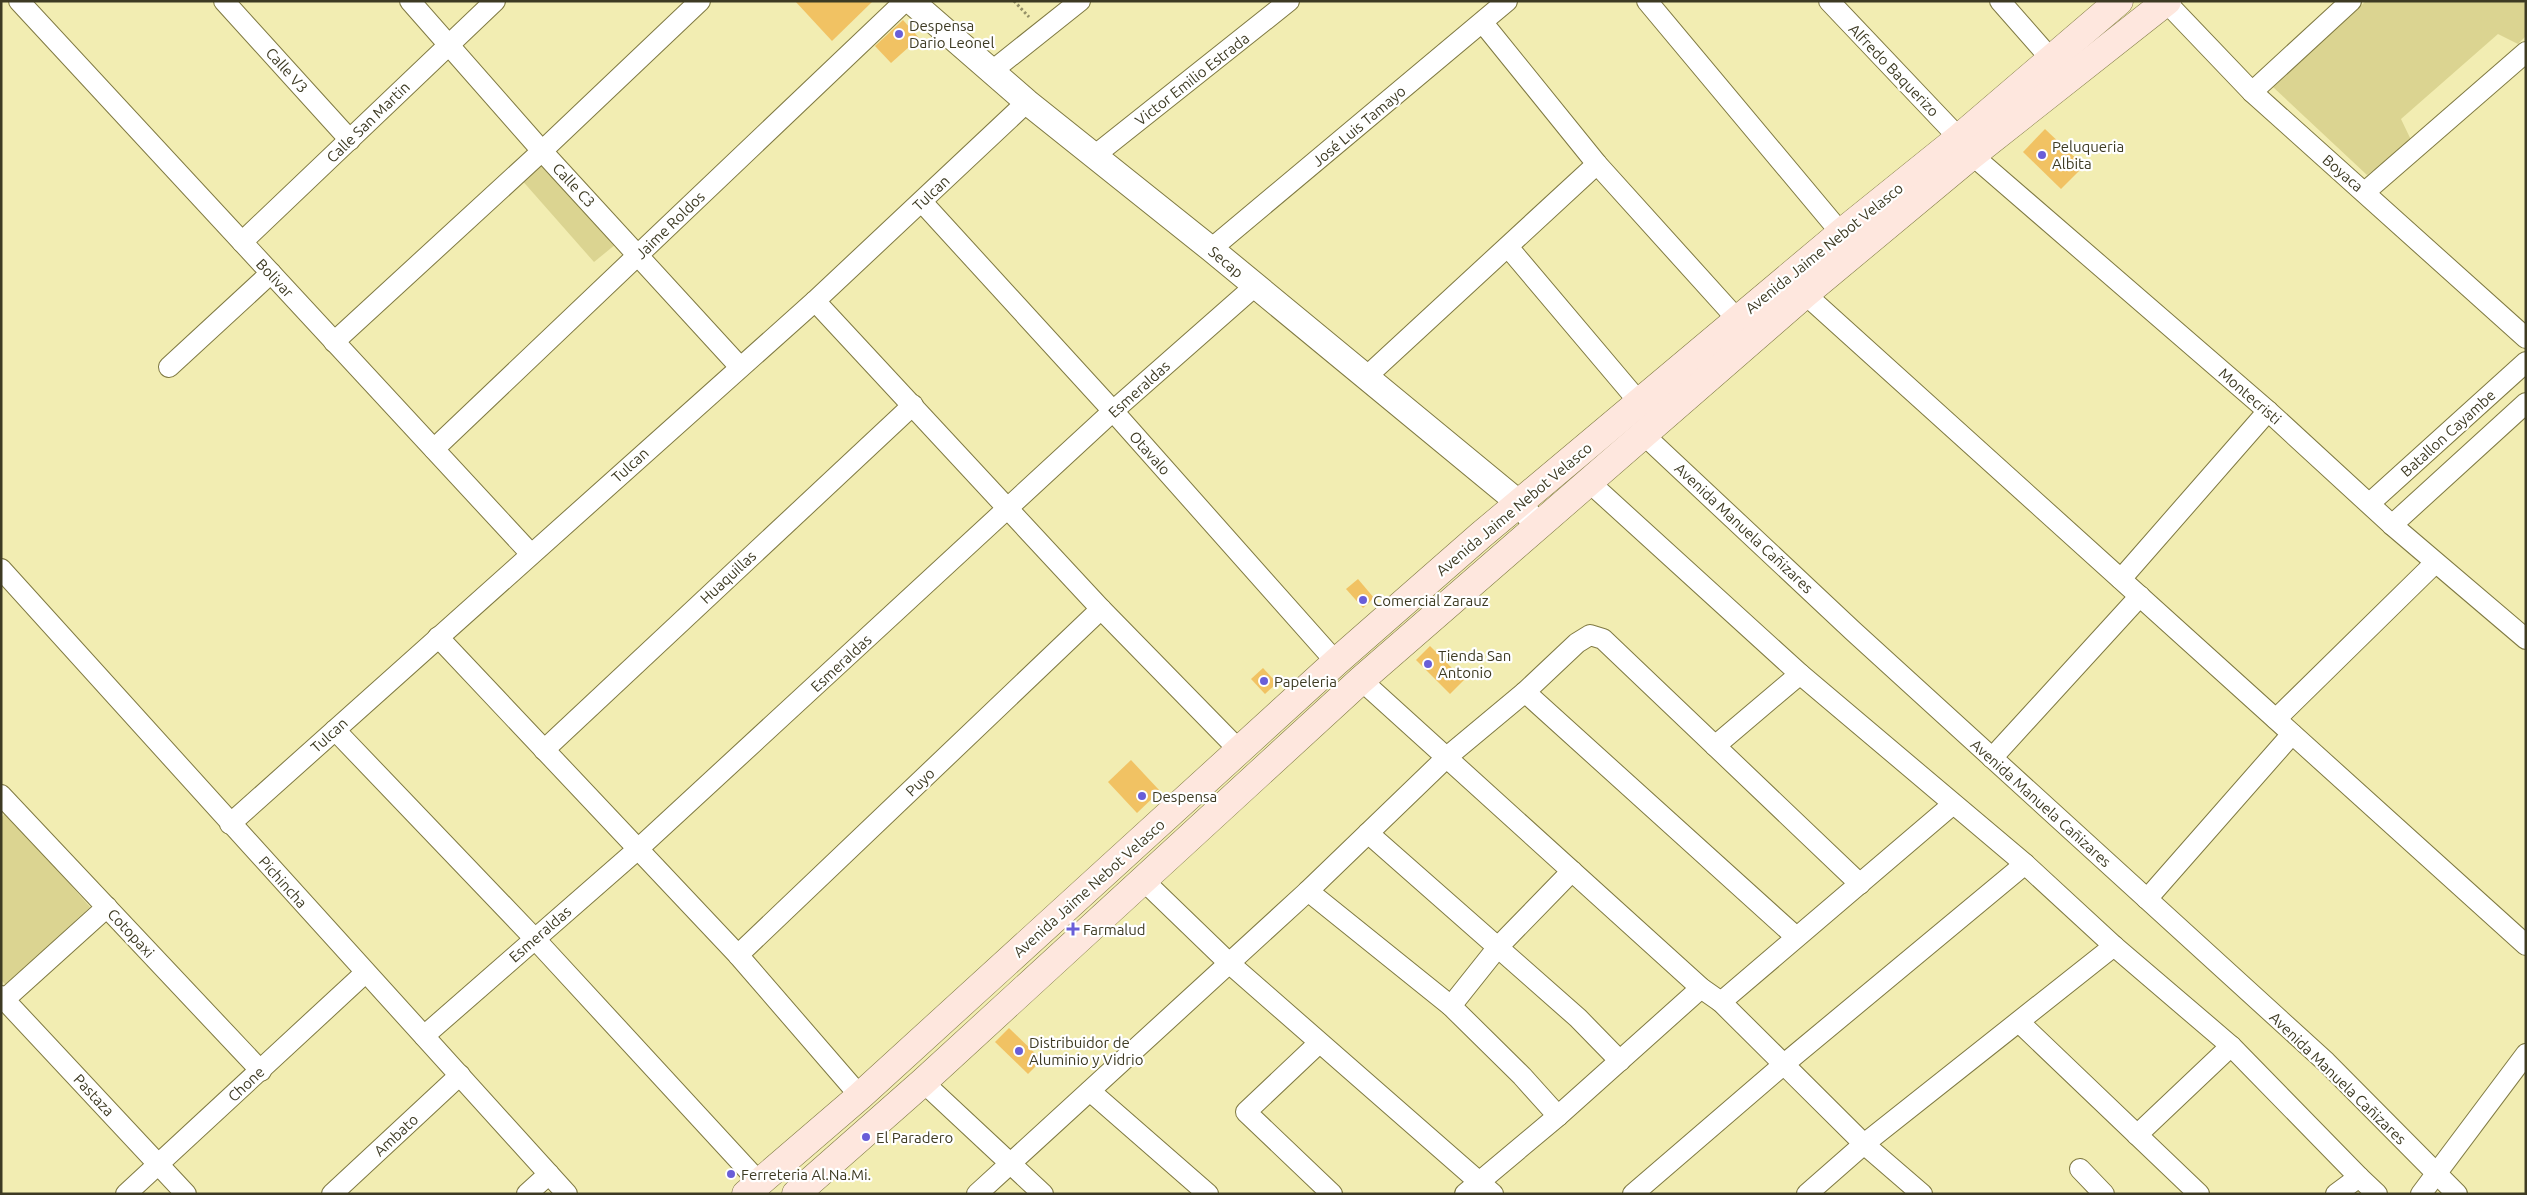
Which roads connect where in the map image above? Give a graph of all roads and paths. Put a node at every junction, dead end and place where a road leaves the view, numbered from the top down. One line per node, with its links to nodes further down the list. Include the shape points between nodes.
1 (19, 1): 32 (street, Bolivar)
2 (224, 1): 24 (street, Calle V3)
3 (410, 1): 18 (street, Calle C3)
4 (495, 1): 18 (street, Calle San Martin)
5 (700, 1): 26 (street)
6 (905, 1): 35 (street, Jaime Roldos)
7 (911, 1): 21 (street, Secap)
8 (1080, 1): 21 (street)
9 (1289, 1): 27 (street, Victor Emilio Estrada)
10 (1507, 1): 17 (street, José Luis Tamayo)
11 (1647, 1): 31 (street)
12 (1829, 1): 25 (street, Alfredo Baquerizo)
13 (2000, 1): 20 (street)
14 (2118, 1): 20 (main road, Avenida Jaime Nebot Velasco)
15 (2351, 1): 22 (street)
16 (2166, 2): 22 (street, Boyaca); 25 (main road, Avenida Jaime Nebot Velasco)
17 (1483, 23): 28 (street); 34 (street, José Luis Tamayo)
18 (449, 45): 24 (street, Calle San Martin); 26 (street, Calle C3)
19 (2526, 52): 29 (street)
20 (2051, 59): 25 (main road, Avenida Jaime Nebot Velasco)
21 (992, 71): 23 (street, Secap)
22 (2252, 92): 29 (street, Boyaca)
23 (1027, 102): 27 (street, Secap); 30 (street, Tulcan)
24 (350, 140): 32 (street, Calle San Martin)
25 (1966, 147): 31 (main road, Avenida Jaime Nebot Velasco); 38 (main road, Avenida Jaime Nebot Velasco); 51 (street, Montecristi)
26 (542, 151): 35 (street, Calle C3); 42 (street)
27 (1094, 156): 34 (street, Secap)
28 (1597, 164): 33 (street); 40 (street)
29 (2366, 192): 41 (street, Boyaca)
30 (922, 202): 39 (street, Tulcan); 50 (street, Otavalo)
31 (1841, 233): 40 (main road, Avenida Jaime Nebot Velasco)
32 (242, 242): 36 (street, Bolivar)
33 (1508, 247): 46 (street); 47 (street)
34 (1210, 249): 37 (street, Secap)
35 (639, 254): 45 (street, Calle C3); 54 (street, Jaime Roldos)
36 (271, 273): 42 (street, Bolivar); 44 (street)
37 (1255, 286): 46 (street, Secap); 50 (street, Esmeraldas)
38 (1805, 294): 53 (main road, Avenida Jaime Nebot Velasco); 65 (street)
39 (815, 301): 45 (street, Tulcan); 48 (street)
40 (1737, 319): 47 (main road, Avenida Jaime Nebot Velasco)
41 (2526, 338)
42 (334, 342): 54 (street, Bolivar)
43 (2526, 362): 58 (street, Batallon Cayambe)
44 (169, 366)
45 (740, 367): 62 (street, Tulcan)
46 (1365, 378): 57 (street, Secap)
47 (1639, 402): 52 (main road, Avenida Jaime Nebot Velasco)
48 (913, 405): 59 (street); 78 (street, Huaquillas)
49 (2524, 409): 60 (street, Batallon Cayambe)
50 (1113, 411): 59 (street, Esmeraldas); 70 (street, Otavalo)
51 (2268, 411): 58 (street, Montecristi); 65 (street)
52 (1604, 432): 55 (main road); 57 (main road, Avenida Jaime Nebot Velasco)
53 (1644, 435): 55 (main road, Avenida Jaime Nebot Velasco); 81 (street, Avenida Manuela Cañizares)
54 (434, 449): 62 (street, Bolivar)
55 (1623, 453): 56 (main road, Avenida Jaime Nebot Velasco)
56 (1589, 482): 61 (main road, Avenida Jaime Nebot Velasco); 71 (street)
57 (1519, 503): 61 (street, Secap); 70 (main road, Avenida Jaime Nebot Velasco)
58 (2370, 503): 60 (street, Montecristi)
59 (1008, 510): 67 (street); 86 (street, Esmeraldas)
60 (2392, 525): 63 (street, Montecristi)
61 (1538, 526): 72 (main road, Avenida Jaime Nebot Velasco)
62 (531, 554): 68 (street, Tulcan)
63 (2435, 563): 69 (street, Montecristi); 74 (street)
64 (1, 569): 84 (street, Pichincha)
65 (2121, 579): 66 (street)
66 (2140, 596): 74 (street); 81 (street)
67 (1102, 609): 79 (street); 99 (street, Puyo)
68 (438, 638): 75 (street, Tulcan); 78 (street)
69 (2526, 639)
70 (1336, 662): 79 (main road, Avenida Jaime Nebot Velasco)
71 (1800, 674): 77 (street); 83 (street)
72 (1361, 680): 80 (street); 89 (main road, Avenida Jaime Nebot Velasco)
73 (1525, 692): 77 (street, via 1577,643 1590,635 1603,639); 80 (street); 94 (street)
74 (2276, 719): 76 (street)
75 (334, 730): 84 (street, Tulcan); 95 (street)
76 (2292, 734): 92 (street); 96 (street)
77 (1715, 746): 90 (street)
78 (544, 750): 86 (street)
79 (1239, 750): 118 (main road, Avenida Jaime Nebot Velasco)
80 (1447, 757): 85 (street); 88 (street)
81 (1992, 758): 92 (street, Avenida Manuela Cañizares)
82 (1, 795): 93 (street, Cotopaxi)
83 (1952, 805): 87 (street); 90 (street)
84 (230, 824): 101 (street, Pichincha)
85 (1368, 833): 91 (street); 98 (street)
86 (638, 849): 95 (street, Esmeraldas); 99 (street)
87 (2025, 864): 97 (street); 112 (street)
88 (1572, 871): 98 (street); 102 (street)
89 (1142, 879): 100 (street); 116 (main road, Avenida Jaime Nebot Velasco)
90 (1860, 884): 94 (street)
91 (1308, 891): 100 (street); 105 (street)
92 (2147, 899): 126 (street, Avenida Manuela Cañizares, via 2326,1062)
93 (106, 907): 103 (street); 113 (street, Cotopaxi)
94 (1796, 936): 104 (street)
95 (535, 939): 107 (street, Esmeraldas); 128 (street)
96 (2526, 945)
97 (2114, 946): 106 (street); 109 (street)
98 (1498, 947): 105 (street); 111 (street)
99 (738, 955): 118 (street)
100 (1229, 962): 108 (street); 117 (street)
101 (365, 973): 107 (street, Pichincha); 113 (street, Chone)
102 (1701, 988): 104 (street); 111 (street)
103 (3, 998): 122 (street, Pastaza)
104 (1721, 1002): 112 (street)
105 (1450, 1006): 119 (street)
106 (2019, 1022): 120 (street); 121 (street)
107 (424, 1036): 114 (street, Pichincha)
108 (1319, 1042): 129 (street); 139 (street, via 1246,1112)
109 (2231, 1046): 120 (street); 127 (street)
110 (2526, 1054): 115 (street)
111 (1620, 1060): 119 (street)
112 (1783, 1065): 121 (street); 141 (street)
113 (261, 1071): 122 (street, Chone)
114 (460, 1075): 125 (street, Pichincha); 132 (street, Ambato)
115 (2519, 1075): 126 (street)
116 (923, 1082): 123 (street); 135 (main road, Avenida Jaime Nebot Velasco)
117 (1090, 1091): 123 (street); 138 (street)
118 (860, 1096): 128 (main road, Avenida Jaime Nebot Velasco)
119 (1558, 1116): 129 (street)
120 (2137, 1135): 145 (street)
121 (1864, 1144): 142 (street); 143 (street)
122 (158, 1164): 130 (street, Chone); 131 (street, Pastaza)
123 (1010, 1164): 136 (street); 137 (street)
124 (2080, 1168): 144 (street)
125 (549, 1174): 133 (street); 134 (street, Pichincha)
126 (2435, 1174): 148 (street); 149 (street, Avenida Manuela Cañizares)
127 (2359, 1177): 146 (street); 147 (street)
128 (753, 1188)
129 (1487, 1188): 140 (street)
130 (126, 1194)
131 (186, 1194)
132 (332, 1194)
133 (527, 1194)
134 (567, 1194)
135 (796, 1194)
136 (977, 1194)
137 (1043, 1194)
138 (1208, 1194)
139 (1332, 1194)
140 (1465, 1194)
141 (1632, 1194)
142 (1807, 1194)
143 (1922, 1194)
144 (2104, 1194)
145 (2199, 1194)
146 (2336, 1194)
147 (2377, 1194)
148 (2421, 1194)
149 (2457, 1194)

